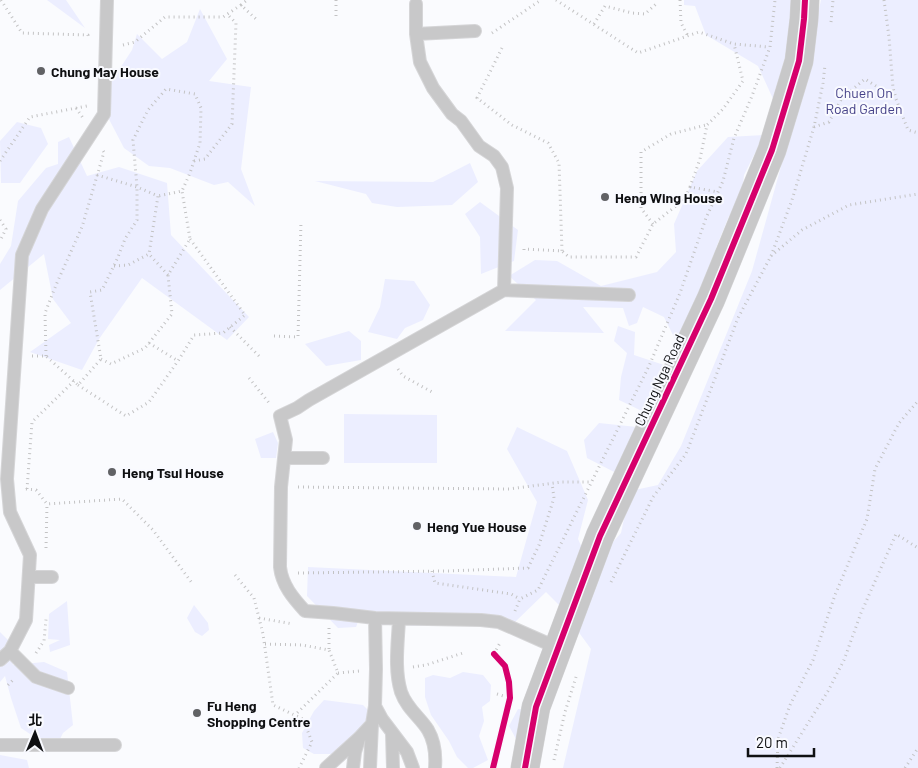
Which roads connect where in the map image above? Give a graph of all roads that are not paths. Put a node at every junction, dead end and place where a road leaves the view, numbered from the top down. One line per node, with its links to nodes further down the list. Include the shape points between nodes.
1 (107, 0): 10 (lane, via 104,114 42,209 22,255 7,479 10,512 30,555)
2 (804, 0): 14 (street, Chung Nga Road, via 799,61 772,150 711,299 600,536)
3 (416, 4): 5 (lane)
4 (476, 31): 5 (lane)
5 (416, 34): 6 (lane, via 420,62 433,88 478,146 494,156 502,167 507,188)
6 (504, 290): 7 (lane); 8 (lane, via 280,416 286,440)
7 (629, 295)
8 (284, 458): 9 (lane); 12 (lane, via 280,567 281,577 290,593 305,611)
9 (323, 458)
10 (29, 577): 11 (lane); 15 (lane, via 26,620)
11 (52, 577)
12 (375, 618): 13 (lane); 17 (lane)
13 (399, 619): 14 (lane, via 499,622); 30 (lane, via 399,684 408,706 428,730 435,747)
14 (558, 648): 31 (street, Chung Nga Road, via 536,707)
15 (5, 655): 16 (lane, via 36,677)
16 (68, 688)
17 (375, 706): 18 (lane); 19 (lane)
18 (372, 724): 20 (lane); 27 (lane)
19 (392, 733): 28 (lane); 29 (lane, via 407,752)
20 (359, 738): 23 (lane); 26 (lane)
21 (0, 745): 22 (lane)
22 (115, 745)
23 (343, 753): 24 (lane); 25 (lane)
24 (326, 768)
25 (338, 768)
26 (353, 768)
27 (370, 768)
28 (393, 768)
29 (413, 768)
30 (435, 768)
31 (525, 768)

